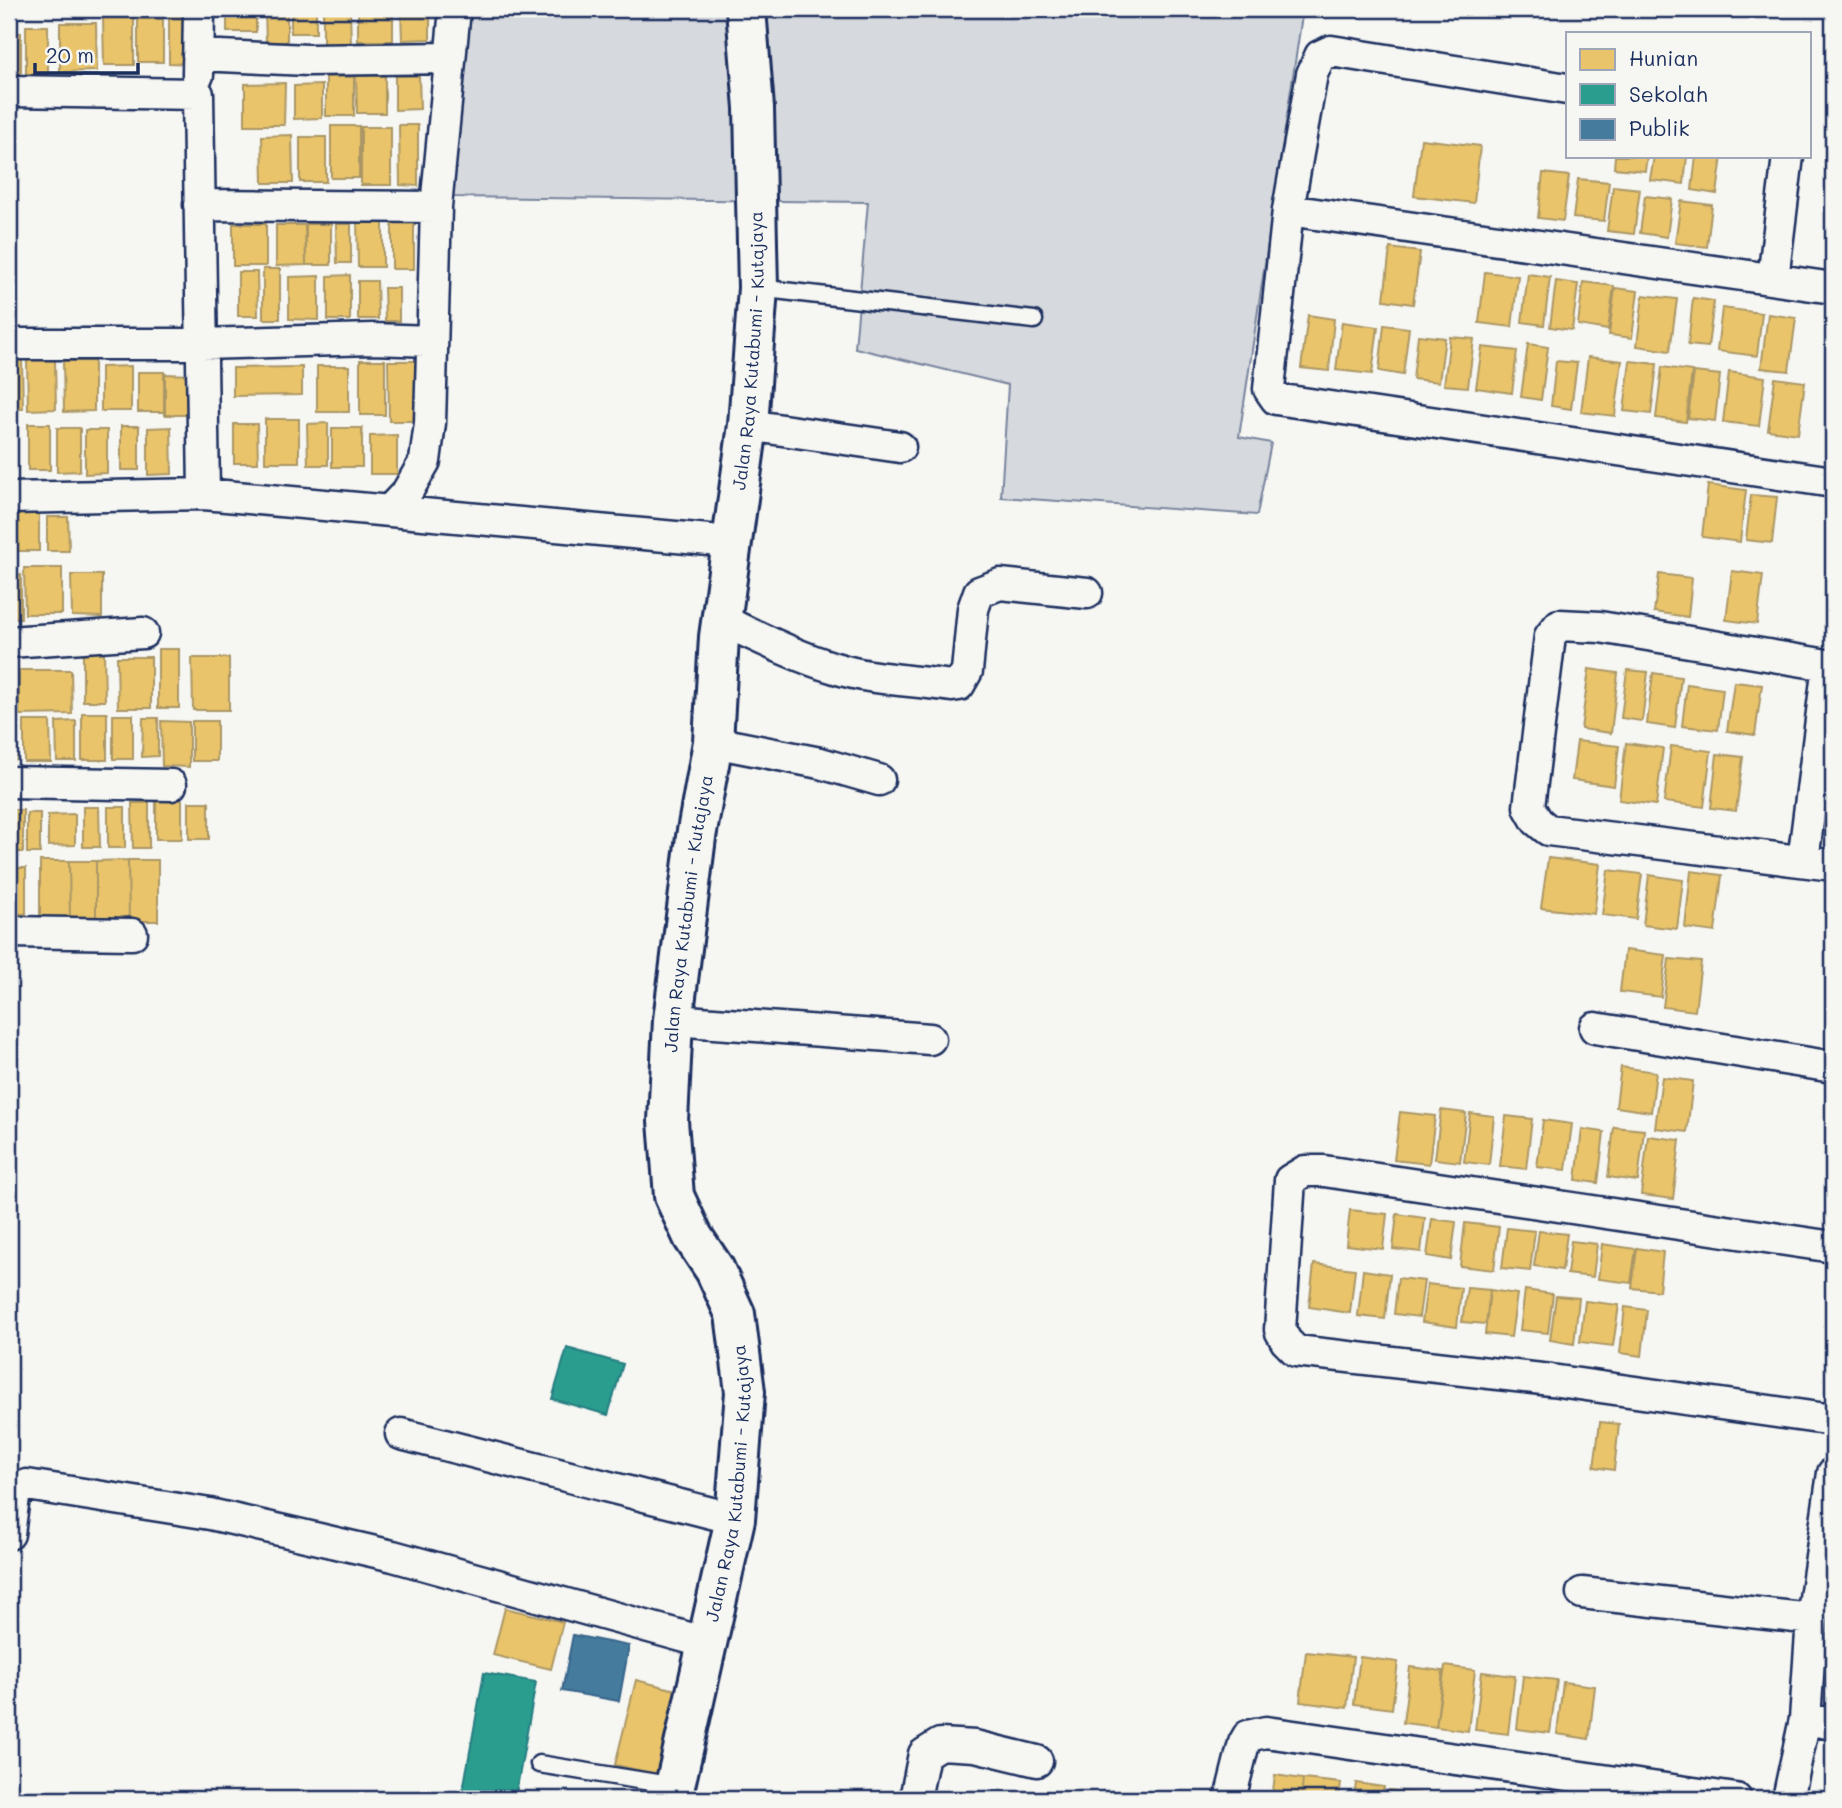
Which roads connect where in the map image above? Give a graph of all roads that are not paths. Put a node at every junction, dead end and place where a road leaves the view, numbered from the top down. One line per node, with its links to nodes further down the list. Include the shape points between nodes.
1 (199, 9): 4 (street)
2 (455, 9): 5 (street)
3 (746, 9): 14 (street, Jalan Raya Kutabumi - Kutajaya, via 754,108)
4 (198, 55): 5 (street, via 308,60); 8 (street)
5 (449, 58): 11 (street)
6 (1566, 89): 12 (street, via 1331,51 1320,56 1312,74)
7 (9, 91): 8 (street)
8 (198, 94): 10 (street)
9 (1788, 158): 13 (street)
10 (199, 205): 11 (street); 19 (street)
11 (436, 207): 17 (street)
12 (1288, 210): 13 (street); 22 (street, via 1269,389 1276,400)
13 (1773, 279): 15 (street)
14 (758, 288): 16 (lane); 20 (street, Jalan Raya Kutabumi - Kutajaya)
15 (1833, 288)
16 (1034, 320)
17 (432, 341): 19 (street); 25 (street, via 425,461)
18 (9, 344): 19 (street)
19 (201, 344): 23 (street)
20 (748, 425): 21 (street); 26 (street, Jalan Raya Kutabumi - Kutajaya)
21 (900, 447)
22 (1833, 482)
23 (204, 494): 24 (street); 25 (street)
24 (9, 498)
25 (390, 510): 26 (street)
26 (731, 542): 28 (street, Jalan Raya Kutabumi - Kutajaya)
27 (1087, 593): 28 (street, via 1000,584 979,592 972,609 967,671 959,685 952,687 836,669)
28 (721, 620): 32 (street, Jalan Raya Kutabumi - Kutajaya)
29 (143, 633): 30 (street)
30 (9, 642)
31 (1830, 666): 36 (street); 36 (street, via 1600,627 1559,625 1550,636 1529,807 1548,831)
32 (713, 742): 33 (street); 40 (street, Jalan Raya Kutabumi - Kutajaya)
33 (878, 780)
34 (9, 782): 35 (street)
35 (171, 785)
36 (1803, 862): 37 (street)
37 (1833, 865)
38 (9, 932): 39 (street)
39 (132, 934)
40 (673, 1020): 42 (street); 48 (street, Jalan Raya Kutabumi - Kutajaya, via 668,1121 674,1196 735,1314 745,1392)
41 (1595, 1028): 43 (street)
42 (930, 1039)
43 (1833, 1067)
44 (1833, 1248): 45 (street, via 1305,1171 1290,1180 1280,1330 1296,1351 1551,1380)
45 (1833, 1420)
46 (401, 1434): 48 (street)
47 (1833, 1473): 51 (street)
48 (735, 1519): 52 (street, Jalan Raya Kutabumi - Kutajaya)
49 (9, 1534): 52 (street, via 15,1490 27,1485 210,1514 393,1556)
50 (1582, 1593): 51 (street)
51 (1812, 1619): 53 (street)
52 (707, 1643): 56 (street, Jalan Raya Kutabumi - Kutajaya)
53 (1819, 1722): 60 (street)
54 (1037, 1760): 57 (street, via 975,1746 940,1744 924,1754)
55 (539, 1764): 56 (lane)
56 (673, 1793)
57 (915, 1799)
58 (1230, 1799): 59 (street, via 1244,1743 1248,1736 1266,1732)
59 (1736, 1799)
60 (1788, 1799)

